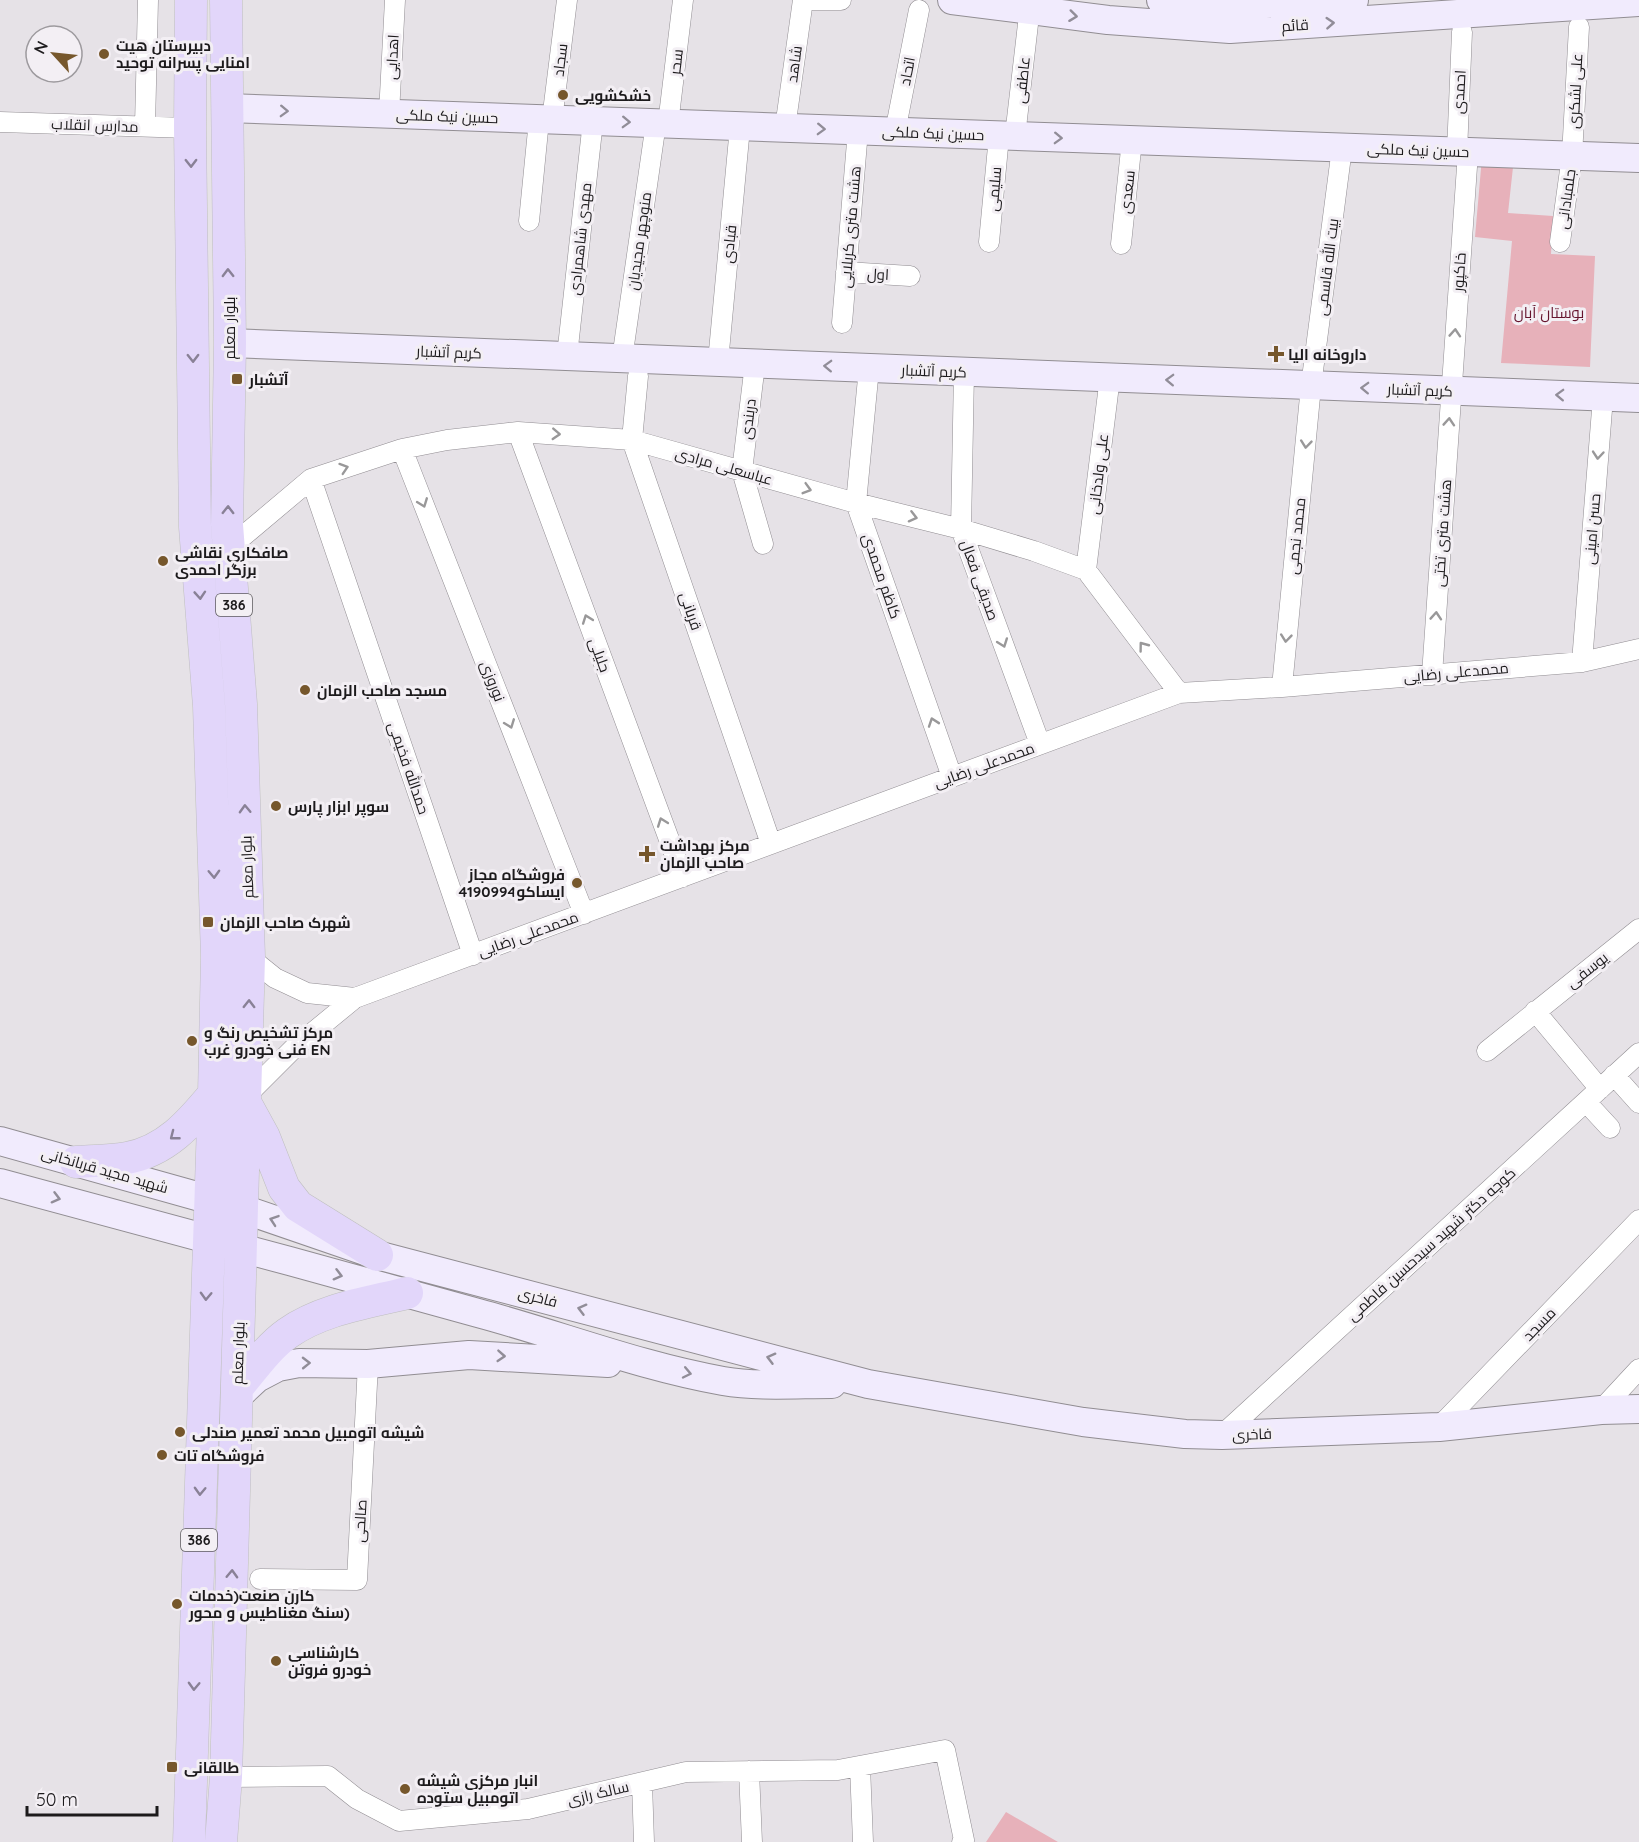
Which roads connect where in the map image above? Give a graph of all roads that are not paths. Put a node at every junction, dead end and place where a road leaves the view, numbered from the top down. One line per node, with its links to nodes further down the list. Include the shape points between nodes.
1 (148, 0): 23 (street)
2 (191, 0): 25 (main road, 386)
3 (226, 0): 17 (main road, بلوار معلم / 386)
4 (394, 0): 18 (street, اهدایی)
5 (567, 0): 19 (street, سجاد)
6 (683, 0): 22 (street, سحر)
7 (803, 0): 8 (street); 26 (street, شاهد)
8 (841, 0)
9 (952, 0): 12 (main road, قائم, one-way to 12, via 1108,20 1230,30)
10 (1161, 0): 11 (main road, قائم, via 1223,6)
11 (1354, 0)
12 (1639, 2)
13 (919, 10): 28 (street, اتحاد)
14 (1028, 24): 29 (street, عاطفی)
15 (1579, 27): 33 (street, علی لشکری)
16 (1462, 32): 32 (street, احمدی)
17 (226, 108): 18 (main road, حسین نیک ملکی, one-way to 18); 42 (main road, بلوار معلم / 386, one-way to 17)
18 (389, 114): 19 (main road, حسین نیک ملکی)
19 (546, 120): 20 (main road, حسین نیک ملکی); 35 (street, سجاد)
20 (593, 121): 22 (main road, حسین نیک ملکی, one-way to 22); 43 (street, مهدی شاهمرادی)
21 (0, 122): 23 (street, مدارس انقلاب)
22 (662, 124): 24 (main road, حسین نیک ملکی); 46 (street, منوچهر مجیدیان)
23 (145, 126): 25 (street, مدارس انقلاب)
24 (740, 127): 26 (main road, حسین نیک ملکی); 44 (street, قبادی)
25 (190, 128): 82 (main road, 386, one-way to 82, via 195,527 209,706 217,957)
26 (785, 128): 27 (main road, حسین نیک ملکی, one-way to 27)
27 (858, 130): 28 (main road, حسین نیک ملکی); 39 (street, هشت متری کربلایی)
28 (895, 132): 29 (main road, حسین نیک ملکی)
29 (1007, 136): 30 (main road, حسین نیک ملکی, one-way to 30); 36 (street, سلیمی)
30 (1132, 140): 31 (main road, حسین نیک ملکی); 38 (street, سعدی)
31 (1342, 148): 32 (main road, حسین نیک ملکی); 50 (street, بیت الله قاسمی)
32 (1462, 152): 33 (main road, حسین نیک ملکی); 51 (street, خاکپور, one-way to 32)
33 (1572, 156): 34 (main road, حسین نیک ملکی); 37 (street, جلمبادانی)
34 (1639, 158)
35 (529, 220)
36 (989, 242)
37 (1560, 242)
38 (1121, 244)
39 (846, 272): 40 (street, اول); 41 (street, هشت متری کربلایی)
40 (910, 276)
41 (842, 323)
42 (230, 343): 43 (main road, کریم آتشبار); 62 (main road, بلوار معلم / 386, one-way to 42)
43 (567, 356): 46 (main road, کریم آتشبار)
44 (718, 362): 45 (main road, کریم آتشبار); 46 (main road, کریم آتشبار)
45 (755, 364): 47 (main road, کریم آتشبار, one-way to 45); 57 (street, دربندی)
46 (630, 367): 55 (street, قربانی)
47 (869, 368): 48 (main road, کریم آتشبار); 59 (street, کاظم محمدی)
48 (964, 372): 49 (main road, کریم آتشبار); 60 (street, صدیقی فعال)
49 (1110, 377): 50 (main road, کریم آتشبار, one-way to 49); 63 (street, علی ولدخانی)
50 (1311, 386): 51 (main road, کریم آتشبار, one-way to 50); 67 (street, محمد نجمی, one-way to 67)
51 (1451, 391): 52 (main road, کریم آتشبار, one-way to 51); 66 (street, هشت متری تختی, one-way to 51)
52 (1603, 397): 53 (main road, کریم آتشبار); 65 (street, حسن امینی, one-way to 65)
53 (1639, 398)
54 (518, 432): 55 (street, عباسعلی مرادی, one-way to 55); 56 (street, عباسعلی مرادی); 72 (street, جلیلی, one-way to 54)
55 (632, 440): 57 (street, عباسعلی مرادی); 71 (street, قربانی)
56 (402, 448): 58 (street, عباسعلی مرادی, one-way to 56); 73 (street, نوروزی, one-way to 73)
57 (741, 471): 59 (street, عباسعلی مرادی, one-way to 59); 61 (street, دربندی)
58 (311, 479): 62 (street, عباسعلی مرادی); 75 (street, حمدالله فخیمی)
59 (856, 503): 60 (street, عباسعلی مرادی, one-way to 60); 70 (street, کاظم محمدی, one-way to 59)
60 (961, 529): 63 (street, عباسعلی مرادی); 69 (street, صدیقی فعال, one-way to 69)
61 (763, 544)
62 (230, 548): 76 (main road, بلوار معلم / 386, one-way to 62, via 241,704)
63 (1086, 570): 68 (street, one-way to 63)
64 (1639, 649): 65 (street, محمدعلی رضایی)
65 (1582, 662): 66 (street, محمدعلی رضایی)
66 (1432, 675): 67 (street, محمدعلی رضایی)
67 (1282, 687): 68 (street, محمدعلی رضایی)
68 (1179, 693): 69 (street, محمدعلی رضایی)
69 (1040, 744): 70 (street, محمدعلی رضایی)
70 (952, 777): 71 (street, محمدعلی رضایی)
71 (771, 844): 72 (street, محمدعلی رضایی)
72 (683, 877): 73 (street, محمدعلی رضایی)
73 (584, 914): 75 (street, محمدعلی رضایی)
74 (1639, 929): 78 (street, یوسفی)
75 (473, 955): 77 (street, محمدعلی رضایی)
76 (249, 957): 77 (street, via 274,978 307,993); 83 (main road, بلوار معلم / 386, one-way to 76)
77 (355, 998): 83 (street, via 294,1048)
78 (1535, 1011): 79 (street, یوسفی); 81 (street)
79 (1487, 1051)
80 (1639, 1053): 81 (street, کوچه دکتر شهید سیدحسین فاطمی)
81 (1600, 1089): 84 (street); 85 (street); 104 (street, کوچه دکتر شهید سیدحسین فاطمی)
82 (214, 1094): 87 (main road, one-way to 87, via 190,1124 170,1141 148,1152 127,1158); 89 (main road, 386)
83 (247, 1100): 90 (main road, بلوار معلم / 386); 94 (main road, via 284,1188 298,1206)
84 (1639, 1103)
85 (1610, 1128)
86 (0, 1141): 87 (main road, شهید مجید قربانخانی)
87 (76, 1162): 89 (main road, شهید مجید قربانخانی)
88 (0, 1183): 92 (main road, one-way to 92)
89 (210, 1200): 90 (main road, فاخری); 92 (main road, 386)
90 (243, 1209): 93 (main road, بلوار معلم / 386); 94 (main road, فاخری, one-way to 90)
91 (1639, 1220): 103 (street, مسجد)
92 (208, 1238): 93 (main road, فاخری); 110 (main road, 386, one-way to 110)
93 (241, 1248): 95 (main road, فاخری, one-way to 95); 100 (main road, بلوار معلم / 386)
94 (377, 1255): 99 (main road, فاخری, one-way to 94)
95 (407, 1293): 97 (main road, فاخری); 100 (main road, via 308,1321 272,1348)
96 (368, 1364): 97 (main road, one-way to 97, via 470,1354); 100 (main road, one-way to 96, via 278,1367 299,1363); 105 (street, صالحی, via 357,1581)
97 (652, 1366): 99 (main road, فاخری, one-way to 99, via 725,1381)
98 (1639, 1369): 102 (street)
99 (868, 1384): 104 (main road, فاخری, via 1083,1422)
100 (237, 1392): 108 (main road, بلوار معلم / 386, one-way to 100)
101 (1639, 1408): 102 (main road, فاخری)
102 (1601, 1410): 103 (main road, فاخری)
103 (1439, 1427): 104 (main road, فاخری)
104 (1222, 1435)
105 (260, 1579)
106 (860, 1766): 107 (street, سالک رازی, via 838,1770); 114 (street); 115 (street, سالک رازی, via 945,1750)
107 (749, 1771): 109 (street, سالک رازی, via 686,1772); 113 (street)
108 (226, 1777): 109 (street, سالک رازی, via 328,1776 357,1799 399,1821 528,1809); 111 (main road, بلوار معلم / 386)
109 (642, 1783): 112 (street)
110 (189, 1842)
111 (221, 1842)
112 (644, 1842)
113 (752, 1842)
114 (863, 1842)
115 (962, 1842)

